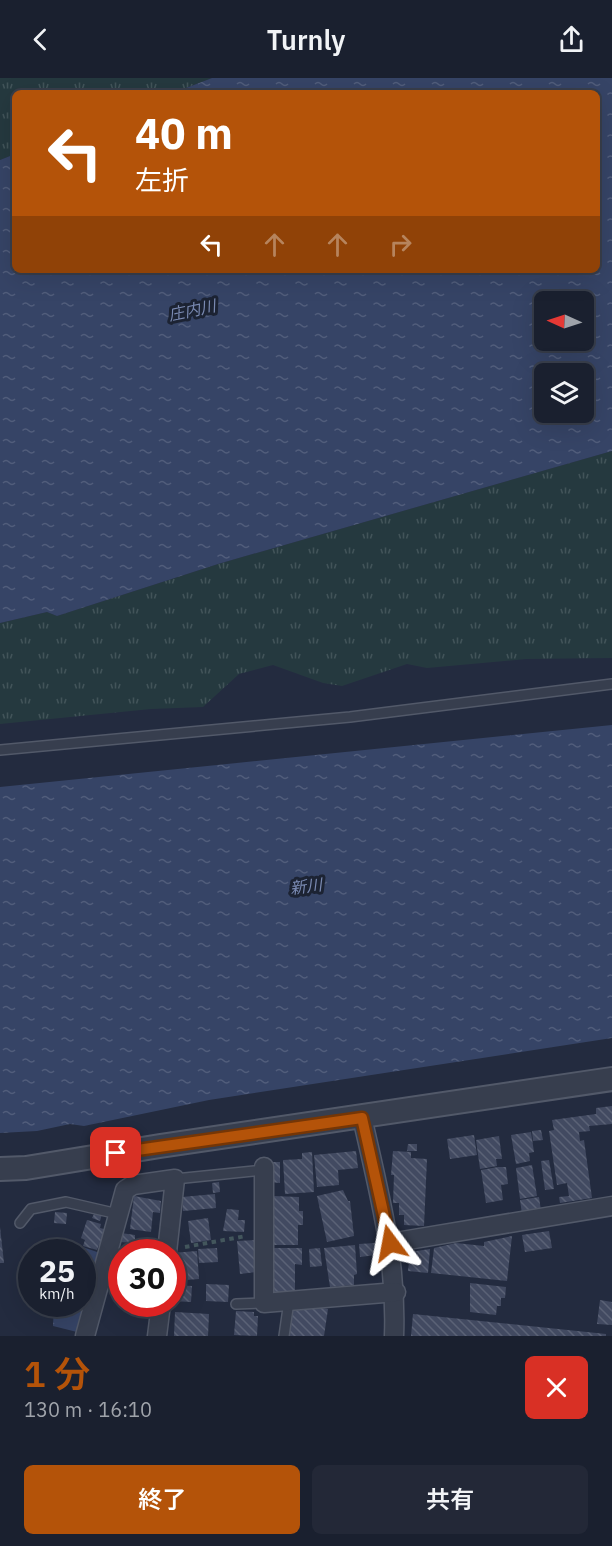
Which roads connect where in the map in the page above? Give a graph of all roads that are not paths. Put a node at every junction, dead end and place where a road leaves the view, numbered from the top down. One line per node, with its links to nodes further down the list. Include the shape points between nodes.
1 (612, 684): 2 (lane, via 350,717)
2 (0, 750)
3 (612, 1079): 4 (street)
4 (362, 1118): 6 (street); 12 (street)
5 (264, 1168): 7 (lane); 15 (street)
6 (0, 1169)
7 (175, 1179): 9 (street, via 133,1185 125,1190); 11 (street)
8 (612, 1206): 12 (street)
9 (118, 1214): 10 (lane, via 66,1202 31,1209); 18 (street)
10 (20, 1224)
11 (168, 1239)
12 (390, 1243): 13 (street)
13 (396, 1292): 14 (street); 21 (street)
14 (289, 1301): 15 (street); 20 (lane)
15 (264, 1303): 16 (lane)
16 (237, 1304)
17 (159, 1317): 19 (street)
18 (85, 1336)
19 (157, 1336)
20 (284, 1336)
21 (394, 1336)

